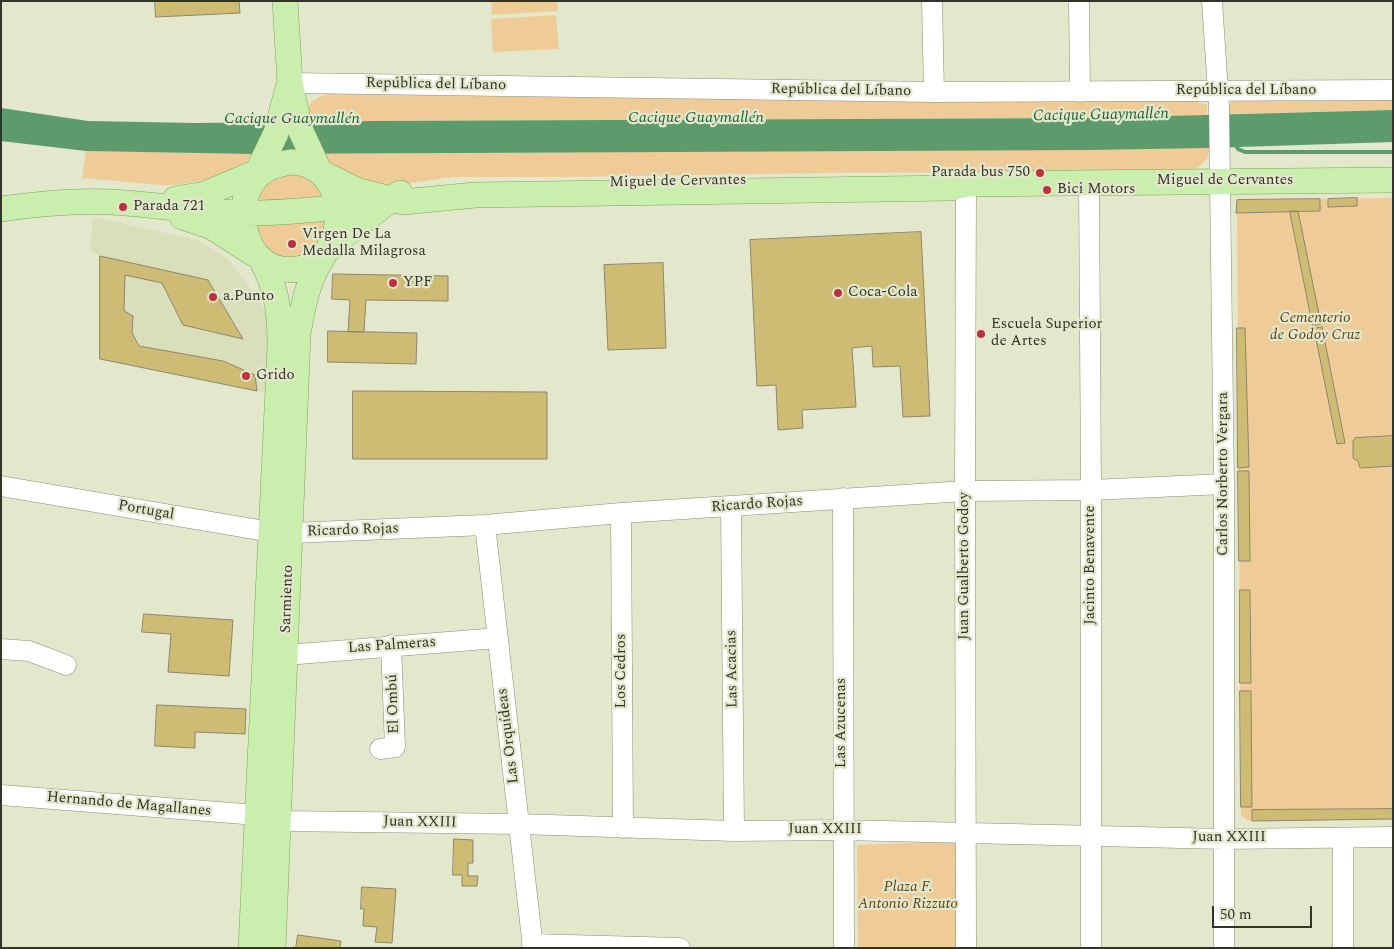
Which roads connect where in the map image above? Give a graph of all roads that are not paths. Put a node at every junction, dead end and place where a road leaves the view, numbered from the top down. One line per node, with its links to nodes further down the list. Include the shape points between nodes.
1 (285, 1): 5 (main road)
2 (932, 1): 7 (street)
3 (1079, 1): 8 (street)
4 (1212, 1): 9 (street, Carlos Norberto Vergara)
5 (290, 83): 7 (street, República del Líbano); 10 (main road)
6 (1393, 90): 9 (street, República del Líbano)
7 (934, 92): 8 (street, República del Líbano)
8 (1080, 92): 9 (street, República del Líbano)
9 (1218, 92): 15 (street, Carlos Norberto Vergara)
10 (289, 123): 11 (main road); 12 (main road)
11 (318, 166): 12 (main road, Miguel de Cervantes, via 298,162); 17 (main road, Miguel de Cervantes, via 356,190); 20 (main road, via 332,189)
12 (260, 168): 18 (main road, Miguel de Cervantes, via 204,194); 21 (main road, via 247,193)
13 (1393, 180): 15 (main road, Miguel de Cervantes)
14 (1089, 182): 15 (main road, Miguel de Cervantes); 16 (main road, Miguel de Cervantes); 26 (street, Jacinto Benavente)
15 (1220, 182): 24 (street, Carlos Norberto Vergara)
16 (966, 184): 17 (main road, Miguel de Cervantes, via 951,188 485,195 403,202); 27 (street, Juan Gualberto Godoy)
17 (391, 200): 20 (main road, Miguel de Cervantes); 22 (main road)
18 (151, 204): 19 (main road, Miguel de Cervantes, via 104,201); 21 (main road, Miguel de Cervantes); 23 (main road, Miguel de Cervantes, via 158,211 212,227)
19 (1, 208)
20 (338, 208): 21 (main road, Miguel de Cervantes); 22 (main road, via 338,220)
21 (244, 213): 23 (main road, Sarmiento, via 247,234)
22 (328, 250): 23 (main road, Miguel de Cervantes, via 314,263 298,269 282,270); 32 (main road, Sarmiento, via 315,270 302,306)
23 (259, 258): 32 (main road, Sarmiento, via 273,284 280,316)
24 (1224, 484): 26 (street, Ricardo Rojas); 49 (street, Carlos Norberto Vergara)
25 (1, 486): 32 (street, Portugal)
26 (1091, 490): 27 (street, Ricardo Rojas); 46 (street, Jacinto Benavente)
27 (965, 491): 28 (street, Ricardo Rojas); 45 (street, Juan Gualberto Godoy)
28 (843, 498): 29 (street, Ricardo Rojas); 43 (street, Las Azucenas)
29 (731, 507): 30 (street, Ricardo Rojas); 44 (street, Las Acacias)
30 (621, 514): 31 (street, Ricardo Rojas); 42 (street, Los Cedros)
31 (485, 525): 32 (street, Ricardo Rojas); 33 (street, Las Orquídeas)
32 (281, 533): 36 (main road, Sarmiento); 40 (main road, Sarmiento)
33 (498, 638): 34 (street, Las Palmeras); 41 (street, Las Orquídeas)
34 (391, 645): 36 (street, Las Palmeras); 38 (street, El Ombú, via 395,747)
35 (1, 649): 37 (street, via 29,651)
36 (286, 655): 40 (main road, Sarmiento)
37 (66, 665)
38 (380, 749)
39 (1, 795): 40 (street, Hernando de Magallanes)
40 (268, 818): 41 (street, Juan XXIII); 51 (main road, Sarmiento); 52 (main road, Sarmiento)
41 (519, 824): 42 (street, Juan XXIII); 50 (street, Las Orquídeas)
42 (623, 828): 44 (street, Juan XXIII)
43 (842, 830): 44 (street, Juan XXIII); 45 (street, Juan XXIII); 54 (street, Las Azucenas)
44 (734, 831)
45 (967, 833): 46 (street, Juan XXIII); 55 (street, Juan Gualberto Godoy)
46 (1091, 837): 49 (street, Juan XXIII); 56 (street, Jacinto Benavente)
47 (1393, 837): 48 (street, Juan XXIII)
48 (1342, 838): 49 (street, Juan XXIII); 58 (street)
49 (1224, 839): 57 (street, Carlos Norberto Vergara)
50 (533, 946): 53 (street)
51 (251, 948)
52 (273, 948)
53 (680, 948)
54 (844, 948)
55 (966, 948)
56 (1091, 948)
57 (1224, 948)
58 (1343, 948)

